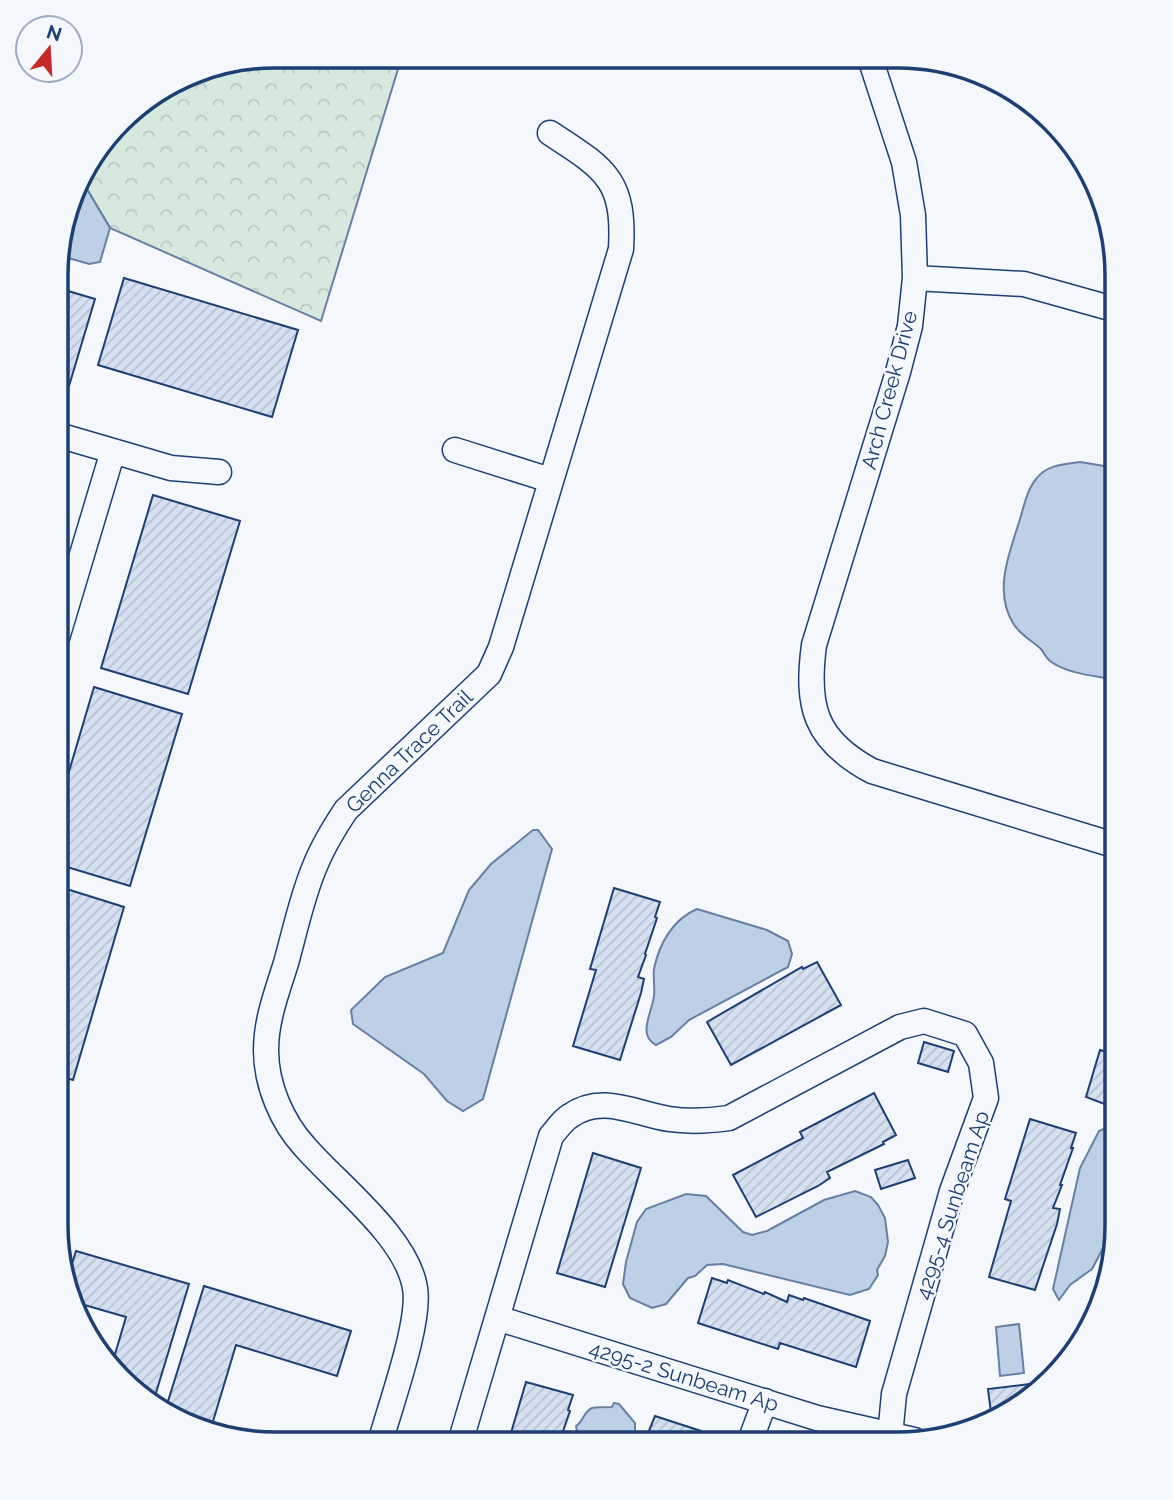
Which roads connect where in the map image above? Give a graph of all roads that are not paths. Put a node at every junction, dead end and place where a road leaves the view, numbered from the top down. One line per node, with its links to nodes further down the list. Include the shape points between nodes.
1 (873, 68): 3 (street, Arch Creek Drive, via 904,162 913,215)
2 (550, 133): 9 (street, Genna Trace Trail, via 592,160 613,185 622,218 621,250)
3 (915, 278): 4 (street, via 1024,284); 11 (street, Arch Creek Drive, via 910,326 898,372 814,645 812,704 832,742 872,771)
4 (1105, 307)
5 (68, 438): 7 (street)
6 (455, 450): 9 (street)
7 (113, 451): 8 (street, via 171,468); 10 (street)
8 (219, 472)
9 (550, 480): 14 (street, Genna Trace Trail, via 501,648 489,674 346,810 328,838 314,868 268,1020 271,1084 285,1122 395,1242 416,1289 415,1318)
10 (68, 601)
11 (1104, 842)
12 (497, 1318): 13 (street, 4295-2 Sunbeam Ap); 15 (street, 4295-4 Sunbeam Ap); 18 (street, 4295-4 Sunbeam Ap, via 551,1136 569,1116 610,1104 667,1119 703,1122 729,1118 900,1027 924,1021 965,1034 981,1063 986,1098 952,1191 894,1394)
13 (765, 1401): 16 (street); 17 (street, 4295-2 Sunbeam Ap)
14 (383, 1431)
15 (464, 1431)
16 (754, 1431)
17 (872, 1431)
18 (901, 1431)

